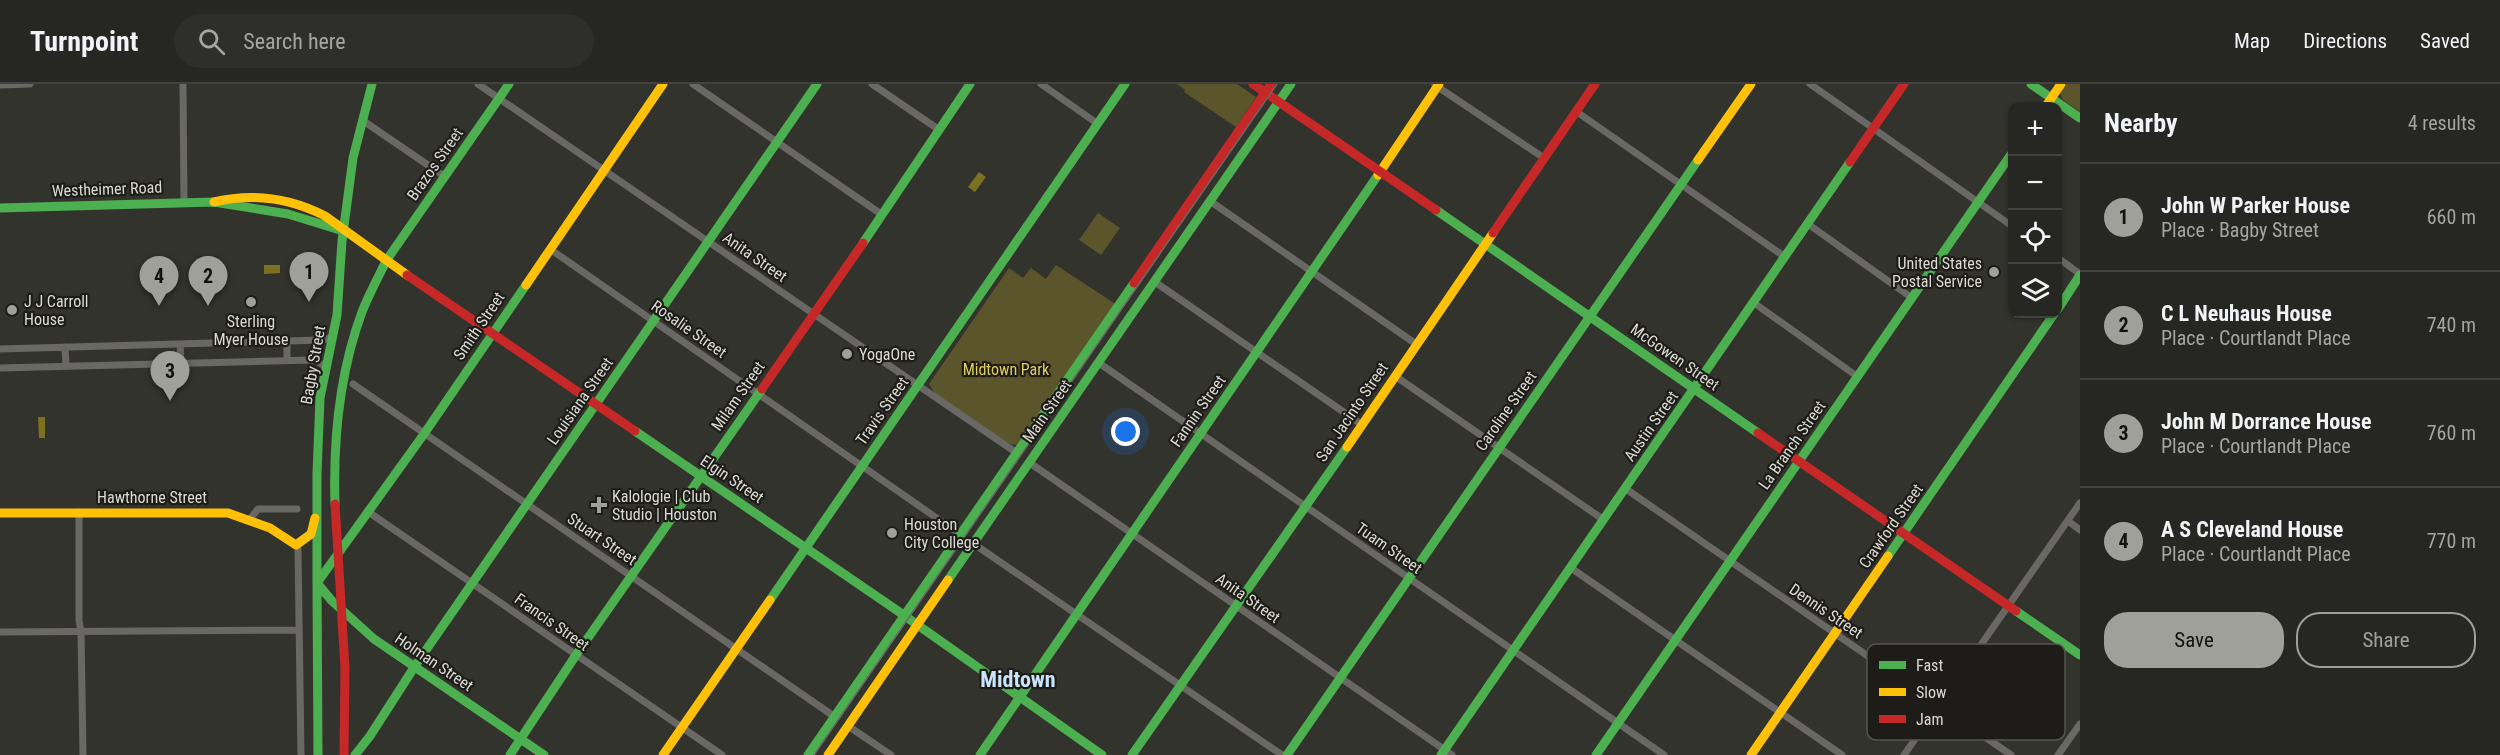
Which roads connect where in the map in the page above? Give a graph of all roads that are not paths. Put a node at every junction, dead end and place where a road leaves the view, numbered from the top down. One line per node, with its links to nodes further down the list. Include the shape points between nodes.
1 (30, 84): 21 (street)
2 (183, 84): 42 (street)
3 (372, 84): 30 (main road, Bagby Street)
4 (478, 84): 24 (street, Anita Street)
5 (509, 84): 24 (main road, Brazos Street)
6 (663, 84): 37 (main road, Smith Street)
7 (693, 84): 34 (street)
8 (817, 84): 34 (main road, Louisiana Street)
9 (872, 84): 33 (street)
10 (970, 84): 33 (main road, Milam Street)
11 (1041, 84): 31 (street)
12 (1125, 84): 31 (main road, Travis Street)
13 (1253, 84): 23 (main road, McGowen Street)
14 (1291, 84): 25 (main road, Main Street)
15 (1596, 84): 28 (main road, San Jacinto Street)
16 (1750, 84): 40 (main road, Caroline Street)
17 (1810, 84): 32 (street)
18 (1904, 84): 32 (main road, Austin Street)
19 (2031, 84): 26 (main road)
20 (2061, 84): 26 (main road)
21 (0, 85)
22 (1436, 85): 36 (street); 38 (main road, Fannin Street)
23 (1268, 88): 25 (main road, McGowen Street); 90 (main road, Main Street)
24 (499, 98): 37 (street, Anita Street); 39 (main road, Brazos Street)
25 (1279, 102): 38 (main road, McGowen Street); 41 (main road, Main Street)
26 (2048, 102)
27 (2062, 109): 29 (main road)
28 (1577, 112): 36 (main road, San Jacinto Street); 40 (street)
29 (2080, 118)
30 (362, 120): 39 (street); 48 (main road, Bagby Street)
31 (1098, 124): 82 (main road, Travis Street)
32 (1874, 128): 43 (street); 47 (main road, Austin Street)
33 (938, 129): 45 (main road, Milam Street)
34 (777, 142): 45 (street); 49 (main road, Louisiana Street)
35 (2011, 156): 43 (main road, La Branch Street)
36 (1544, 158): 50 (main road, San Jacinto Street)
37 (605, 170): 49 (street, Anita Street); 51 (main road, Smith Street)
38 (1380, 172): 50 (main road, McGowen Street); 55 (main road, Fannin Street)
39 (444, 176): 53 (main road, Brazos Street)
40 (1681, 185): 52 (street); 62 (main road, Caroline Street)
41 (1210, 201): 55 (street); 57 (main road, Main Street)
42 (184, 202): 44 (main road, Westheimer Road); 48 (main road, Westheimer Road, via 244,197 294,204 325,216)
43 (1979, 202): 46 (street); 58 (main road, La Branch Street)
44 (0, 208)
45 (881, 214): 61 (main road, Milam Street)
46 (2008, 222)
47 (1808, 224): 52 (main road, Austin Street); 58 (street)
48 (343, 231): 53 (main road, Elgin Street); 66 (main road, Bagby Street)
49 (708, 241): 61 (street, Anita Street); 64 (main road, Louisiana Street)
50 (1486, 244): 62 (main road, McGowen Street); 69 (main road, San Jacinto Street)
51 (550, 249): 64 (street, Rosalie Street); 65 (main road, Smith Street)
52 (1785, 257): 59 (main road, Austin Street)
53 (386, 261): 65 (main road, Elgin Street); 154 (main road, Brazos Street, via 363,305 340,383 336,412 333,487 344,653)
54 (2062, 261): 56 (street)
55 (1312, 273): 69 (street); 72 (main road, Fannin Street)
56 (2080, 275): 60 (main road)
57 (1155, 282): 72 (street); 75 (main road, Main Street)
58 (1912, 298): 80 (main road, La Branch Street)
59 (1754, 303): 80 (street); 83 (main road, Austin Street)
60 (2062, 303)
61 (813, 313): 82 (street, Anita Street); 84 (main road, Milam Street)
62 (1590, 316): 83 (main road, McGowen Street); 89 (main road, Caroline Street)
63 (2051, 318): 109 (main road, Crawford Street)
64 (654, 321): 84 (street, Rosalie Street); 85 (main road, Louisiana Street)
65 (493, 333): 85 (main road, Elgin Street); 88 (main road, Smith Street)
66 (333, 337): 67 (street); 78 (main road, Bagby Street)
67 (286, 341): 68 (street); 73 (street)
68 (180, 344): 70 (street); 74 (street)
69 (1416, 344): 79 (main road, San Jacinto Street)
70 (65, 347): 71 (street); 76 (street)
71 (0, 349)
72 (1258, 351): 86 (street); 87 (main road, Fannin Street)
73 (287, 360): 74 (street); 78 (street, via 314,360)
74 (181, 363): 76 (street)
75 (1099, 363): 87 (street, Tuam Street); 92 (main road, Main Street)
76 (66, 366): 77 (street)
77 (0, 368)
78 (327, 368): 100 (main road, Bagby Street, via 319,413)
79 (1395, 375): 86 (main road, San Jacinto Street); 89 (street)
80 (1858, 377): 91 (main road, La Branch Street)
81 (353, 384): 88 (street, Stuart Street)
82 (919, 386): 90 (street, Anita Street); 93 (main road, Travis Street)
83 (1695, 389): 91 (main road, McGowen Street); 95 (main road, Austin Street)
84 (758, 394): 93 (street, Rosalie Street); 94 (main road, Milam Street)
85 (596, 404): 94 (main road, Elgin Street); 97 (main road, Louisiana Street)
86 (1361, 424): 98 (main road, San Jacinto Street)
87 (1200, 433): 98 (street, Tuam Street); 108 (main road, Fannin Street)
88 (424, 434): 97 (street, Stuart Street); 102 (main road, Smith Street)
89 (1499, 448): 105 (street); 117 (main road, Caroline Street)
90 (1017, 453): 110 (main road, Main Street)
91 (1799, 461): 109 (main road, McGowen Street); 114 (main road, La Branch Street)
92 (1030, 463): 108 (street, Anita Street); 111 (main road, Main Street)
93 (862, 466): 110 (street, Rosalie Street); 113 (main road, Travis Street)
94 (701, 476): 113 (main road, Elgin Street); 116 (main road, Milam Street)
95 (1626, 489): 105 (main road, Austin Street); 114 (street, Dennis Street)
96 (2080, 503): 106 (street)
97 (528, 504): 116 (street, Stuart Street); 119 (main road, Louisiana Street)
98 (1305, 506): 117 (street, Tuam Street); 121 (main road, San Jacinto Street)
99 (297, 509): 104 (street, via 258,509)
100 (317, 510): 112 (main road, via 311,534); 118 (main road, Bagby Street)
101 (80, 512): 103 (main road, Hawthorne Street); 104 (main road, Hawthorne Street, via 204,512); 127 (street)
102 (367, 512): 118 (main road, Smith Street); 119 (street, Francis Street)
103 (0, 513)
104 (250, 519): 112 (main road, Hawthorne Street)
105 (1604, 520): 115 (main road, Austin Street)
106 (2068, 521): 107 (street); 120 (street)
107 (2080, 530)
108 (1132, 534): 121 (street, Anita Street); 122 (main road, Fannin Street)
109 (1905, 534): 120 (main road, McGowen Street); 128 (main road, Crawford Street)
110 (961, 535): 123 (main road, Main Street)
111 (974, 544): 122 (street); 124 (main road, Main Street)
112 (296, 545): 125 (street)
113 (805, 548): 123 (main road, Elgin Street); 131 (main road, Travis Street)
114 (1729, 561): 128 (street, Dennis Street); 129 (main road, La Branch Street)
115 (1571, 568): 129 (street); 132 (main road, Austin Street)
116 (632, 576): 131 (street, Stuart Street); 134 (main road, Milam Street)
117 (1408, 578): 132 (street, Tuam Street); 137 (main road, Caroline Street)
118 (317, 583): 136 (main road, Holman Street, via 332,602 374,639); 153 (main road, Bagby Street)
119 (473, 583): 134 (street, Francis Street); 136 (main road, Louisiana Street)
120 (2008, 604): 130 (street); 133 (main road, McGowen Street)
121 (1238, 607): 137 (street, Anita Street); 138 (main road, San Jacinto Street)
122 (1075, 614): 138 (street); 139 (main road, Fannin Street)
123 (905, 616): 124 (main road, Elgin Street); 141 (main road, Main Street)
124 (918, 625): 139 (main road, Elgin Street); 144 (main road, Main Street)
125 (299, 630): 127 (street); 152 (street)
126 (0, 632): 127 (street)
127 (81, 632): 150 (street)
128 (1835, 633): 135 (street, Dennis Street); 140 (main road, Crawford Street)
129 (1676, 641): 140 (street); 142 (main road, La Branch Street)
130 (1980, 644)
131 (736, 649): 141 (street, Stuart Street); 145 (main road, Travis Street)
132 (1514, 651): 142 (street, Tuam Street); 149 (main road, Austin Street)
133 (2080, 654)
134 (576, 655): 145 (street, Francis Street); 146 (main road, Milam Street)
135 (1867, 655)
136 (415, 666): 146 (main road, Holman Street); 155 (main road, Louisiana Street)
137 (1340, 678): 149 (street, Anita Street); 166 (main road, Caroline Street)
138 (1180, 685): 165 (main road, San Jacinto Street); 166 (street)
139 (1019, 696): 163 (main road, Fannin Street); 164 (main road, Elgin Street)
140 (1780, 712): 169 (main road, Crawford Street); 170 (street)
141 (835, 717): 160 (main road, Main Street)
142 (1618, 723): 167 (main road, La Branch Street); 168 (street, Tuam Street)
143 (2080, 724): 173 (street)
144 (848, 726): 161 (main road, Main Street); 162 (street)
145 (682, 728): 158 (main road, Travis Street); 159 (street, Francis Street)
146 (521, 739): 156 (main road, Milam Street); 157 (main road, Holman Street)
147 (1914, 740): 171 (street)
148 (1991, 740): 172 (street, Dennis Street)
149 (1446, 753)
150 (83, 755)
151 (292, 755): 152 (street)
152 (301, 755)
153 (318, 755)
154 (344, 755)
155 (355, 755)
156 (510, 755)
157 (544, 755)
158 (663, 755)
159 (722, 755)
160 (808, 755)
161 (828, 755)
162 (891, 755)
163 (980, 755)
164 (1102, 755)
165 (1132, 755)
166 (1284, 755)
167 (1596, 755)
168 (1664, 755)
169 (1751, 755)
170 (1842, 755)
171 (1904, 755)
172 (2012, 755)
173 (2058, 755)

